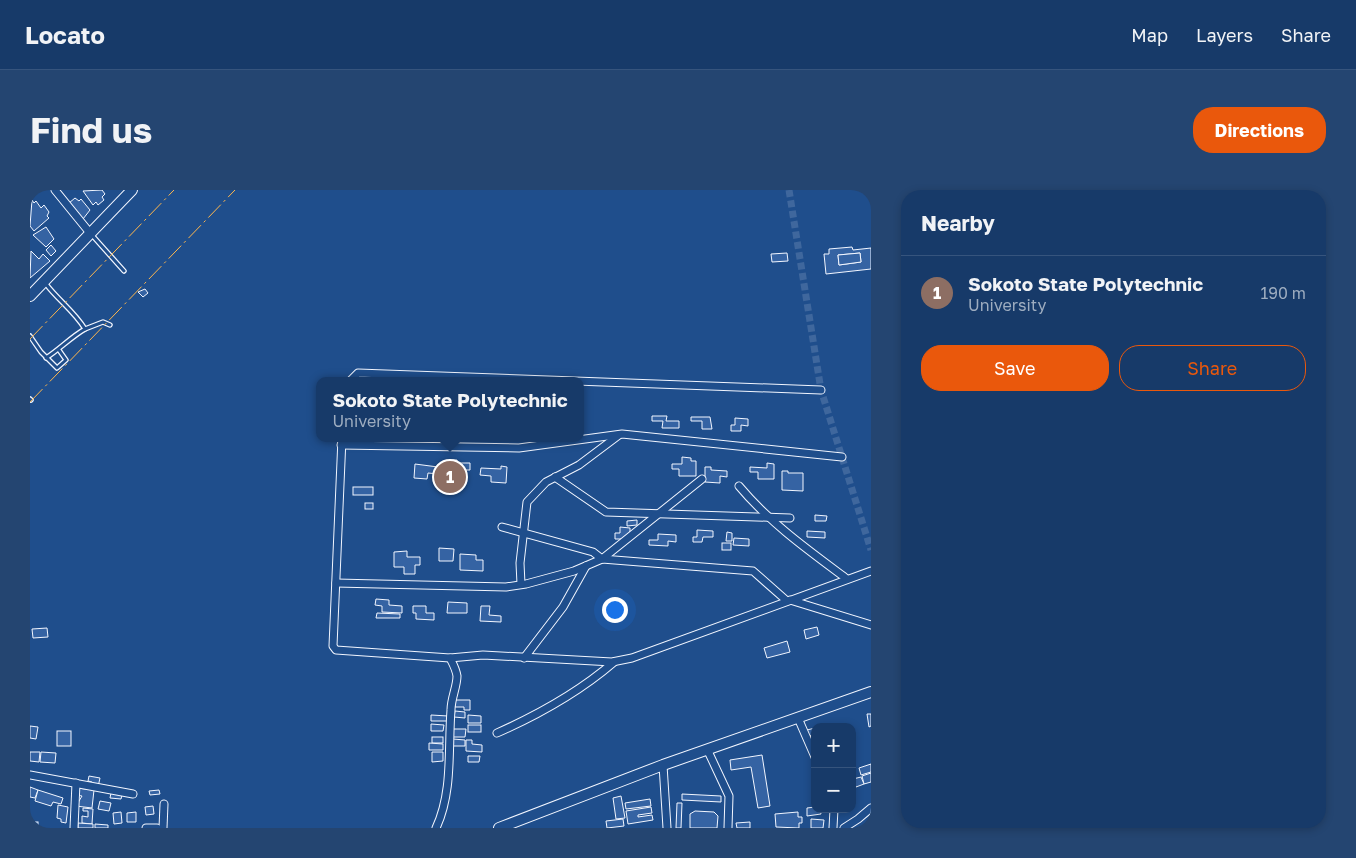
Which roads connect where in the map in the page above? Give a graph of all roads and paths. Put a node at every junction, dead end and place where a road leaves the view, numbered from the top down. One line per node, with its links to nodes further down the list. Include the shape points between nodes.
1 (55, 190): 3 (street)
2 (132, 190): 3 (street)
3 (90, 233): 4 (lane); 5 (street)
4 (124, 271)
5 (44, 281): 6 (street); 8 (lane, via 60,302 76,313)
6 (30, 296)
7 (110, 325): 8 (lane, via 103,322)
8 (85, 329): 10 (lane, via 71,337)
9 (30, 336): 11 (lane)
10 (59, 350): 11 (lane); 11 (lane, via 66,360 57,368)
11 (46, 358)
12 (354, 377): 13 (street, via 358,373)
13 (467, 377)
14 (584, 381): 15 (street)
15 (821, 390)
16 (622, 434): 17 (street); 20 (street); 21 (street, via 579,465)
17 (584, 439)
18 (341, 442): 19 (street, via 519,448); 33 (street)
19 (563, 442)
20 (842, 457)
21 (555, 477): 24 (street, via 606,512); 28 (street, via 527,502)
22 (702, 479): 24 (street)
23 (739, 486): 25 (street)
24 (660, 514): 25 (street); 29 (street)
25 (768, 517): 26 (street); 32 (street)
26 (790, 518)
27 (502, 527): 28 (street)
28 (522, 533): 29 (street, via 593,552); 34 (street)
29 (602, 560): 30 (street); 35 (street, via 753,571)
30 (586, 566): 34 (street); 38 (street, via 563,607)
31 (871, 571): 32 (street)
32 (847, 579): 35 (street)
33 (336, 583): 34 (street, via 506,587); 37 (street, via 333,646 336,650)
34 (520, 584)
35 (788, 600): 36 (street); 39 (street, via 632,658)
36 (871, 625)
37 (450, 658): 38 (street, via 483,655); 56 (street, via 457,679 451,707 449,776 442,816)
38 (524, 658): 39 (street)
39 (614, 661): 42 (street, via 588,684 553,707)
40 (871, 692): 41 (street)
41 (798, 718): 43 (street); 44 (street)
42 (497, 733)
43 (811, 748)
44 (707, 749): 45 (street); 59 (street, via 729,796)
45 (663, 765): 57 (street); 58 (street)
46 (30, 775): 47 (street)
47 (76, 783): 48 (street); 52 (street)
48 (133, 794)
49 (164, 804): 55 (street)
50 (871, 808): 61 (street)
51 (834, 813): 60 (street)
52 (74, 828)
53 (146, 828): 54 (street)
54 (158, 828)
55 (163, 828)
56 (436, 828)
57 (499, 828)
58 (667, 828)
59 (728, 828)
60 (833, 828)
61 (844, 828)

